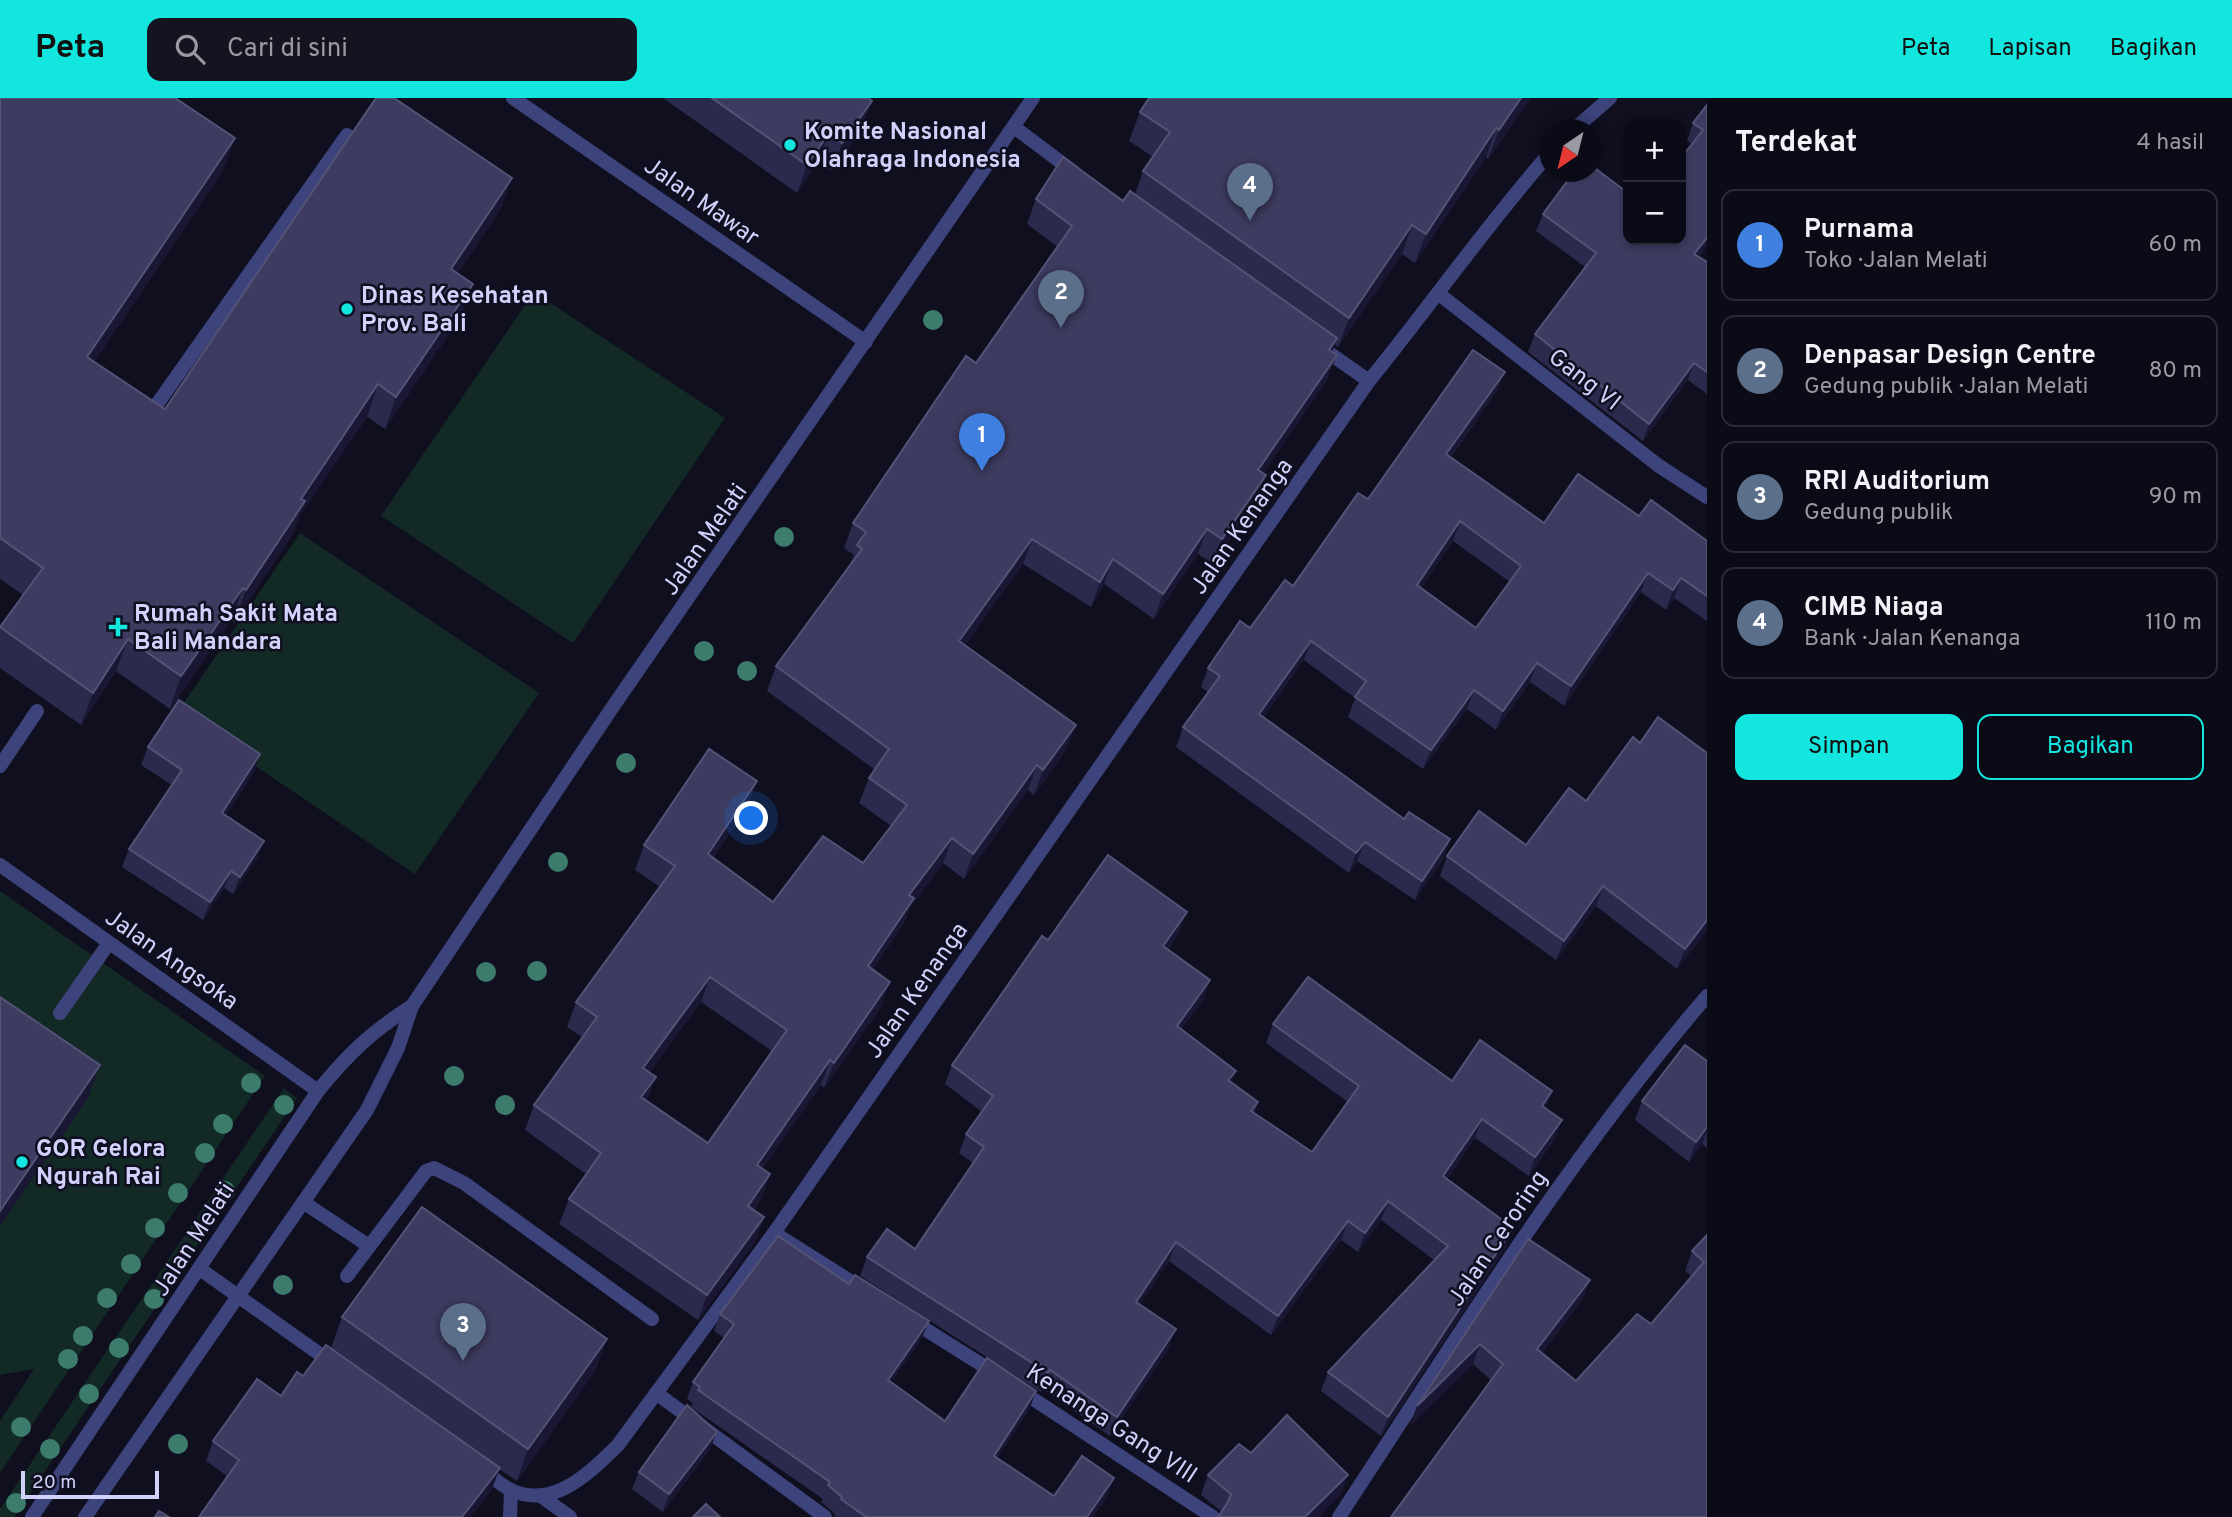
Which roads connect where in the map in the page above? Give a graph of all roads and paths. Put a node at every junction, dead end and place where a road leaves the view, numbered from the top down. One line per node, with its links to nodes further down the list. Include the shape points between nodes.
1 (513, 98): 11 (street, Jalan Mawar)
2 (1033, 98): 5 (street, Jalan Melati)
3 (1610, 98): 4 (street)
4 (1586, 119)
5 (1014, 127): 8 (street); 11 (street, Jalan Melati)
6 (346, 135): 13 (street)
7 (1539, 165): 9 (street, Jalan Kenanga, via 1491,220)
8 (1086, 181)
9 (1438, 294): 12 (street, Jalan Kenanga); 14 (street, Gang VI, via 1659,466)
10 (1308, 338): 12 (street)
11 (866, 342): 20 (street, Jalan Melati)
12 (1369, 382): 24 (street, Jalan Kenanga)
13 (148, 417)
14 (1707, 497)
15 (37, 711): 16 (street)
16 (0, 766)
17 (0, 865): 18 (street, Jalan Angsoka)
18 (109, 943): 21 (street); 22 (street, Jalan Angsoka)
19 (1707, 996): 43 (street, Jalan Ceroring, via 1551,1195)
20 (412, 1006): 22 (street, Jalan Melati, via 366,1037); 23 (street, Jalan Melati, via 398,1048 367,1110)
21 (60, 1013)
22 (318, 1091): 26 (street, Jalan Melati)
23 (303, 1202): 25 (street); 28 (street, Jalan Melati)
24 (774, 1233): 29 (street); 33 (street, Jalan Kenanga)
25 (369, 1246): 27 (street); 31 (street, via 426,1171 435,1167 464,1183)
26 (201, 1269): 28 (street); 37 (street, Jalan Melati)
27 (347, 1276)
28 (237, 1294): 32 (street); 38 (street, Jalan Melati)
29 (875, 1297)
30 (897, 1311): 42 (street, Kenanga Gang VIII)
31 (652, 1319)
32 (346, 1373)
33 (656, 1393): 36 (street, Jalan Kenanga, via 618,1445 592,1470 562,1490); 41 (street)
34 (467, 1459): 35 (street)
35 (511, 1490): 36 (street); 39 (street)
36 (541, 1496): 40 (street)
37 (32, 1517)
38 (85, 1517)
39 (510, 1517)
40 (570, 1517)
41 (825, 1517)
42 (1213, 1517)
43 (1339, 1517)

